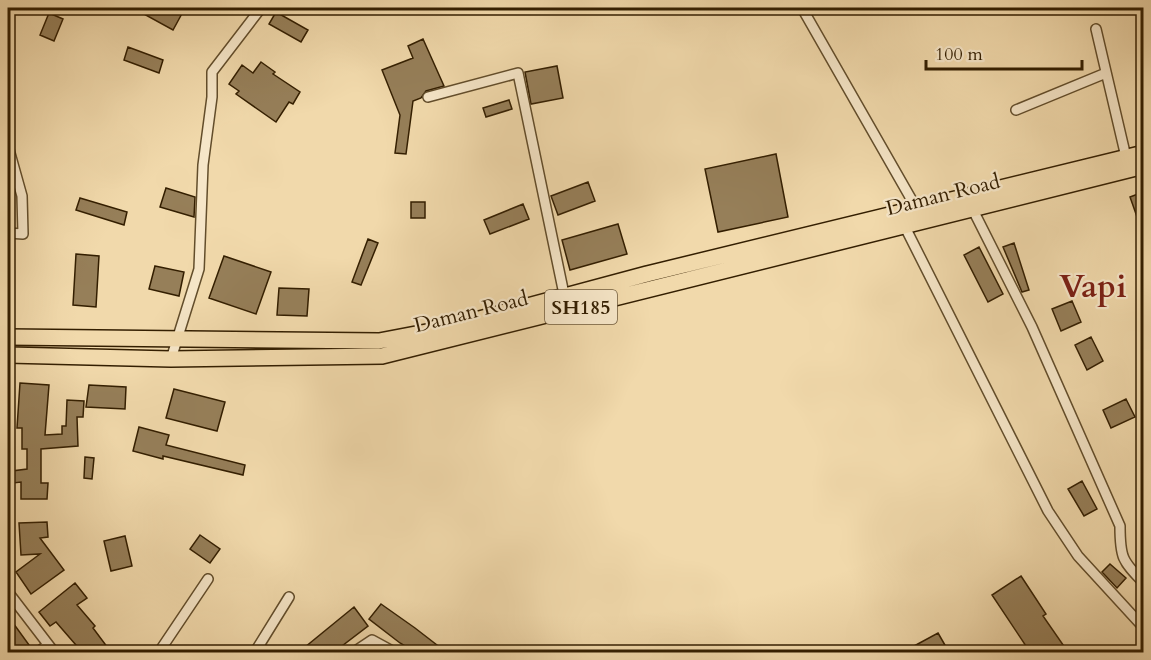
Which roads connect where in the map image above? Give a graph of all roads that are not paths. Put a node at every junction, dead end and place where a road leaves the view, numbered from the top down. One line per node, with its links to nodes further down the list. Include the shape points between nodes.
1 (261, 8): 16 (street, via 212,72 199,269)
2 (802, 8): 12 (street)
3 (1096, 29): 4 (street)
4 (1106, 73): 6 (street); 9 (street)
5 (428, 97): 14 (street, via 518,73)
6 (1016, 110)
7 (8, 146): 13 (street, via 22,196 23,234)
8 (1143, 153): 9 (main road)
9 (1126, 157): 11 (main road)
10 (1143, 166): 11 (main road, Daman Road / SH185)
11 (969, 204): 12 (main road, Daman Road / SH185); 20 (street, via 1032,327 1120,526 1120,554 1124,563)
12 (914, 219): 14 (main road, Daman Road / SH185); 14 (main road); 23 (street, via 1048,511 1078,556)
13 (8, 233)
14 (566, 303): 16 (main road, via 379,341); 18 (main road, Daman Road / SH185, via 382,356)
15 (8, 337): 16 (main road)
16 (178, 339): 18 (street)
17 (8, 355): 18 (main road, Daman Road / SH185)
18 (171, 359)
19 (208, 579): 26 (street)
20 (1143, 583)
21 (8, 592): 24 (street)
22 (289, 597): 27 (street)
23 (1143, 628)
24 (51, 649): 25 (street)
25 (38, 652)
26 (159, 652)
27 (255, 652)
28 (354, 652): 29 (street, via 372,640)
29 (394, 652)

